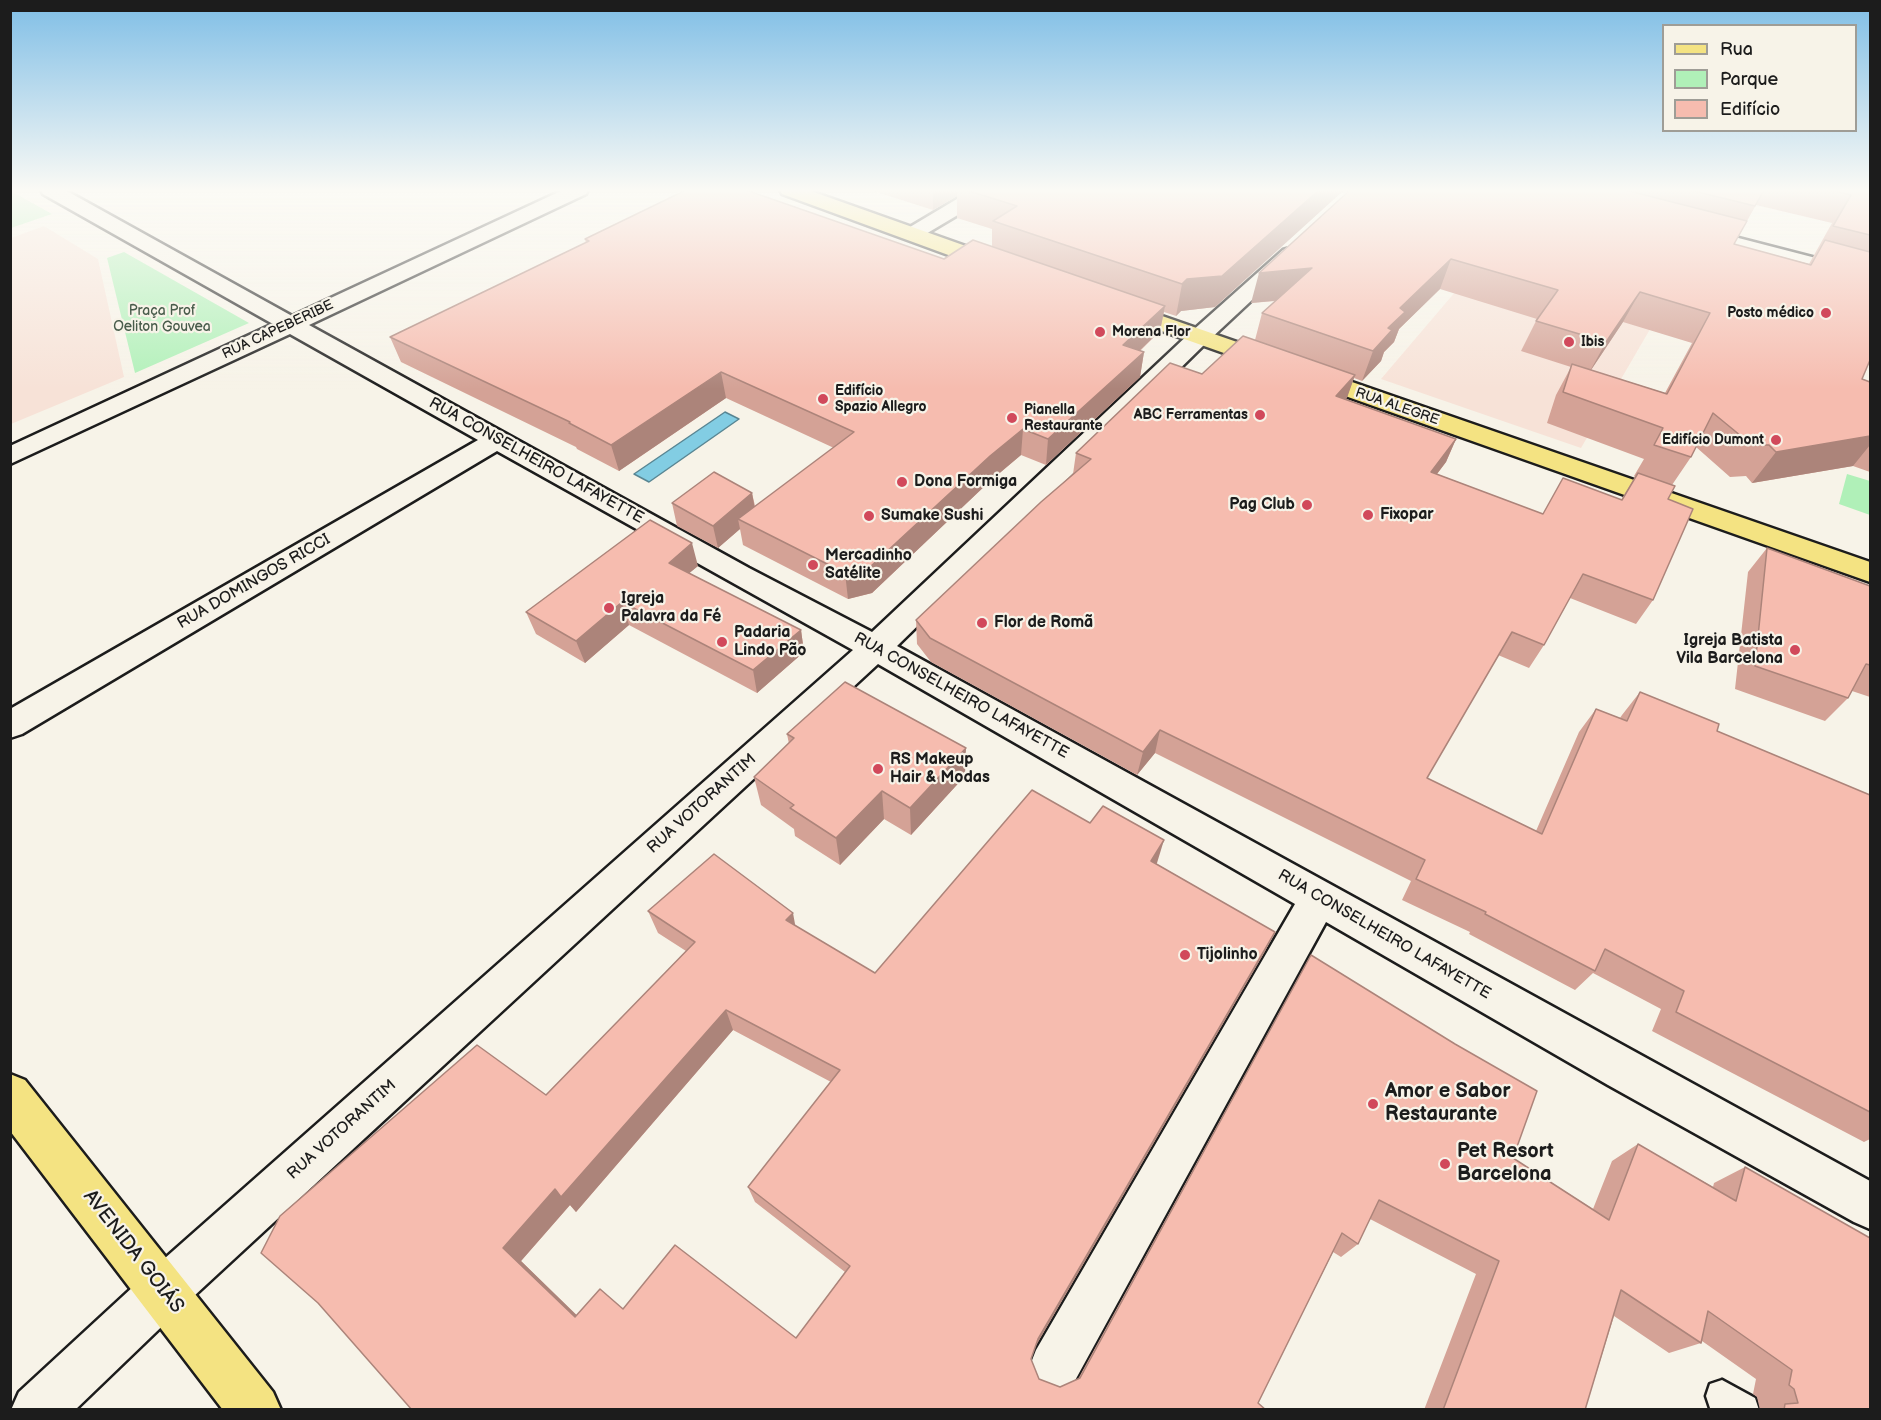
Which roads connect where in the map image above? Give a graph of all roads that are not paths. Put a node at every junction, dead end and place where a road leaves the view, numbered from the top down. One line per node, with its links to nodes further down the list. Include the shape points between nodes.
1 (167, 256): 9 (street, RUA CONSELHEIRO LAFAYETTE)
2 (436, 256): 9 (street, RUA CAPEBERIBE)
3 (973, 256): 6 (main road)
4 (1287, 256): 10 (street, RUA VOTORANTIM)
5 (1787, 256): 7 (street)
6 (1022, 274)
7 (1870, 278)
8 (1100, 301): 10 (main road, RUA ALEGRE)
9 (288, 325): 11 (street, RUA CONSELHEIRO LAFAYETTE); 12 (street, RUA CAPEBERIBE)
10 (1199, 337): 13 (main road, RUA ALEGRE); 14 (street, RUA VOTORANTIM)
11 (498, 439): 14 (street, RUA CONSELHEIRO LAFAYETTE); 15 (street, RUA DOMINGOS RICCI)
12 (10, 456)
13 (1870, 572)
14 (875, 648): 16 (street, RUA CONSELHEIRO LAFAYETTE); 19 (street, RUA VOTORANTIM)
15 (10, 725)
16 (1319, 898): 18 (street, RUA CONSELHEIRO LAFAYETTE); 20 (street)
17 (10, 1095): 19 (main road, AVENIDA GOIÁS)
18 (1870, 1206)
19 (164, 1291): 21 (street, RUA VOTORANTIM); 22 (main road, AVENIDA GOIÁS)
20 (1054, 1368)
21 (37, 1410)
22 (255, 1410)

